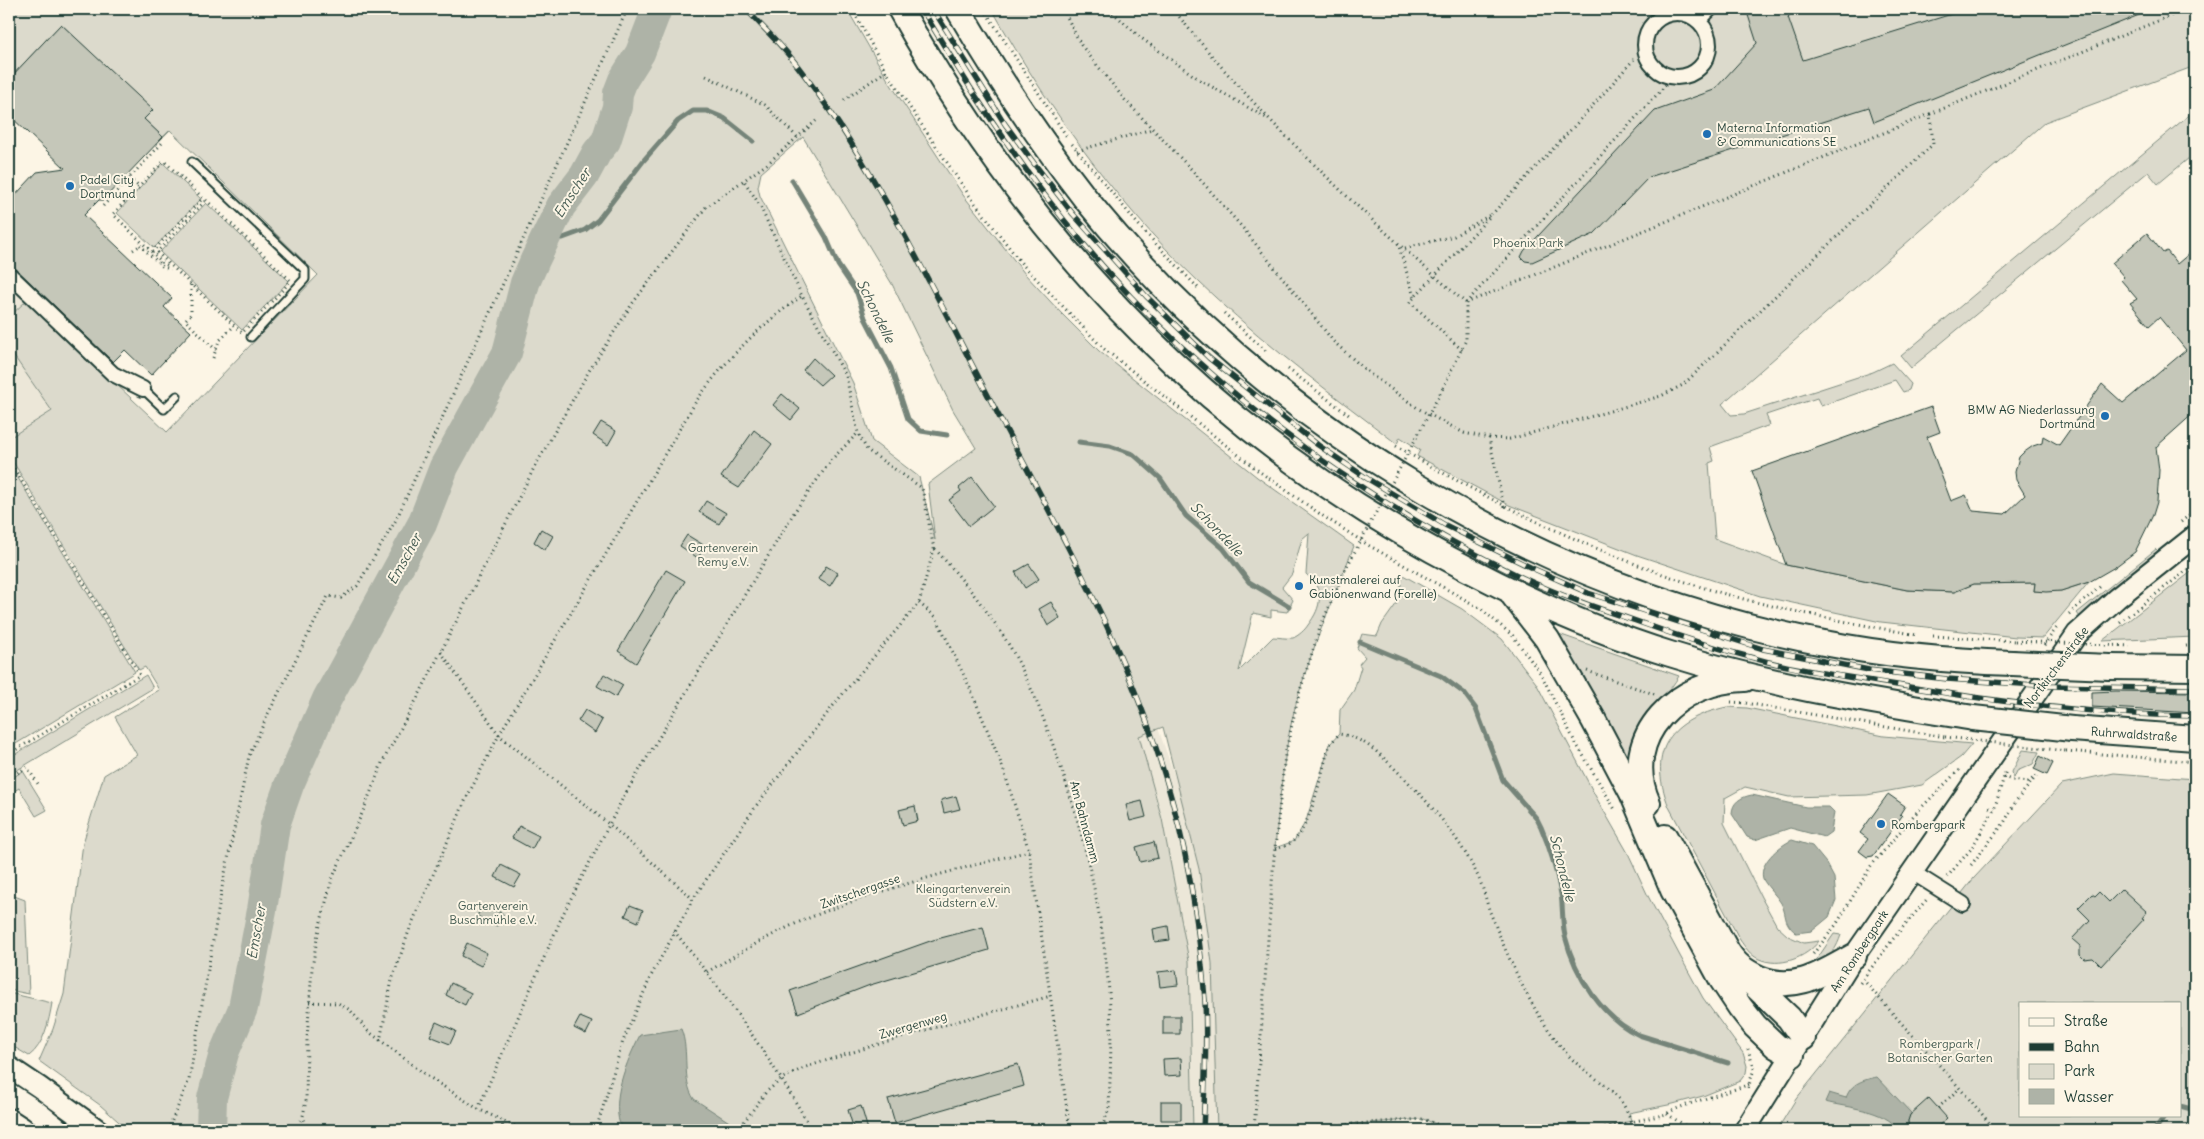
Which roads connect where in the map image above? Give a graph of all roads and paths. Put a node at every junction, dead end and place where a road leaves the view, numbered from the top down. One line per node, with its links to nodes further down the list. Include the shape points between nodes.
1 (852, 9): 15 (path, via 886,71)
2 (900, 9): 62 (highway, via 962,112 1046,227 1128,320 1252,433 1380,521)
3 (958, 9): 69 (highway, via 1032,127 1086,199 1146,267 1202,324 1283,394 1355,447 1420,488 1562,561 1633,590 1707,614 1814,641 1950,661)
4 (984, 9): 22 (path)
5 (1063, 9): 19 (path, via 1081,45)
6 (1109, 9): 18 (path, via 1141,38 1200,80)
7 (1173, 9): 18 (path)
8 (1710, 9): 11 (street)
9 (2186, 9): 16 (path)
10 (626, 12): 123 (path, via 396,520 357,586 341,598 328,596 249,756 222,888 189,1080)
11 (1699, 20): 14 (street, via 1709,36 1709,54 1691,74); 14 (street, via 1691,15 1671,13 1662,16 1649,29 1646,55 1657,70)
12 (1635, 58): 28 (path)
13 (706, 76): 20 (path, via 766,105)
14 (1673, 77): 41 (path)
15 (844, 100)
16 (1930, 114): 41 (path); 54 (path, via 1933,144 1683,385 1661,396 1510,439)
17 (817, 120): 20 (path)
18 (1271, 120): 29 (path)
19 (1152, 129): 22 (path); 54 (path, via 1242,227 1334,342 1370,374 1419,409 1464,432)
20 (798, 136): 25 (path, via 767,164)
21 (164, 141): 24 (path)
22 (1078, 151): 39 (path, via 1142,229)
23 (192, 162): 44 (lane, via 306,270 306,279)
24 (129, 178): 26 (path); 27 (path)
25 (744, 179): 38 (path, via 760,204); 68 (path, via 706,207 632,304 589,371 533,470)
26 (139, 187): 30 (path, via 113,214); 33 (path, via 164,161 203,198)
27 (103, 206)
28 (1494, 213): 31 (path, via 1454,236); 36 (path)
29 (1397, 242): 31 (path); 40 (path)
30 (142, 244): 32 (path); 33 (path); 34 (path, via 163,266)
31 (1405, 249): 36 (path)
32 (133, 250)
33 (152, 252): 34 (path)
34 (174, 269): 37 (path); 43 (path, via 157,252 206,200 291,281 242,333)
35 (9, 274): 50 (street, via 113,374)
36 (1435, 276): 40 (path); 41 (path)
37 (191, 285): 43 (path); 45 (path, via 191,314 185,320)
38 (802, 296): 53 (path, via 846,376); 76 (path, via 744,346 708,384)
39 (1206, 297)
40 (1414, 298): 46 (path, via 1410,302)
41 (1466, 303): 46 (path, via 1466,340)
42 (1220, 309): 47 (path)
43 (234, 326): 45 (path, via 219,341)
44 (251, 337)
45 (216, 350): 48 (path)
46 (1462, 350): 91 (path, bridge, via 1345,570 1320,628 1298,694 1285,754)
47 (1267, 352)
48 (213, 358)
49 (1282, 364): 52 (path)
50 (143, 389): 51 (lane, via 164,409)
51 (177, 396)
52 (1351, 417)
53 (858, 433): 60 (path, via 867,450 922,488); 90 (path, via 832,459 795,511 624,796)
54 (1488, 438): 57 (path)
55 (1390, 443): 57 (path)
56 (9, 460): 79 (path, via 140,675)
57 (1504, 507): 65 (path, via 1613,556 1696,585 1806,615)
58 (2195, 536): 82 (main road, Nortkirchenstraße, via 2077,634)
59 (1368, 545): 72 (path, via 1480,608 1513,636)
60 (934, 548): 63 (path); 132 (path, Am Bahndamm, via 974,592 1010,646 1040,710 1072,800 1095,896 1110,1008 1109,1110)
61 (2195, 564): 64 (path)
62 (1508, 590): 70 (highway, via 1535,622); 73 (highway, via 1670,654)
63 (920, 603): 92 (path, via 936,617 970,688 1004,768); 96 (path, via 784,769)
64 (2114, 627)
65 (1922, 636)
66 (1931, 636): 69 (path)
67 (2130, 646): 69 (path, bridge)
68 (441, 652): 76 (path); 106 (path, via 382,763 332,880 313,959)
69 (2013, 652): 71 (highway, bridge, via 2110,667)
70 (1563, 666): 72 (path); 75 (path, via 1587,670); 109 (highway, via 1632,793 1673,890 1722,980 1755,1026 1776,1046)
71 (2195, 668)
72 (1541, 674): 89 (path, via 1574,740)
73 (1764, 679): 75 (highway, via 1709,684); 78 (highway, Ruhrwaldstraße, bridge, via 1840,696 1972,718)
74 (1726, 702): 78 (path, bridge, via 1944,737)
75 (1673, 703): 101 (highway, via 1662,713 1644,745 1639,774 1642,788 1666,839)
76 (499, 735): 90 (path); 107 (path, via 466,799 410,928 392,980)
77 (2195, 738): 78 (highway, Ruhrwaldstraße)
78 (2069, 740): 80 (path)
79 (9, 754)
80 (2195, 762)
81 (2009, 763): 83 (path)
82 (1979, 775): 94 (main road, Am Rombergpark)
83 (2003, 777): 88 (path); 93 (path, via 2028,782 2040,773)
84 (9, 778): 85 (path, via 27,766)
85 (40, 787)
86 (1933, 794): 100 (path, via 1871,866 1847,909)
87 (1989, 808): 88 (path)
88 (1994, 810): 95 (path, via 1971,849)
89 (1617, 813)
90 (610, 825): 96 (path); 115 (path, via 564,912)
91 (1275, 849): 119 (path, via 1294,840 1306,821 1330,744 1339,734 1353,736 1382,754 1447,825 1480,881 1504,945 1548,1028 1572,1060 1608,1086 1625,1107); 133 (path)
92 (1029, 852): 102 (path, Zwitschergasse, via 936,875 846,904 797,923); 105 (path)
93 (1971, 865)
94 (1912, 872): 95 (street); 99 (main road, Am Rombergpark)
95 (1937, 888): 97 (street); 104 (path)
96 (693, 899): 98 (path)
97 (1963, 904)
98 (674, 931): 102 (path); 128 (path, via 623,1042)
99 (1854, 956): 101 (highway, via 1813,979 1787,984 1771,983); 109 (main road, Am Rombergpark)
100 (1807, 959)
101 (1736, 966): 109 (highway, via 1789,1018)
102 (707, 972): 111 (path)
103 (1866, 983): 112 (path)
104 (1859, 985)
105 (1051, 996): 111 (path, Zwergenweg, via 907,1035); 131 (path)
106 (309, 1002): 107 (path, via 343,1006); 117 (path)
107 (380, 1041): 115 (path)
108 (1747, 1046): 116 (path, via 1754,1069 1750,1084)
109 (1798, 1047): 138 (main road, Am Rombergpark)
110 (9, 1067): 122 (main road)
111 (783, 1078): 129 (path, Zwergenweg, via 766,1092); 130 (path)
112 (1960, 1088): 114 (path); 139 (path)
113 (9, 1093): 121 (main road)
114 (1938, 1108)
115 (478, 1109): 118 (path)
116 (1667, 1114): 119 (path); 137 (path)
117 (303, 1116): 124 (path); 125 (path)
118 (502, 1120): 126 (path); 127 (path)
119 (1631, 1121): 136 (path)
120 (1300, 1129): 134 (path); 135 (path, via 1423,1120)
121 (60, 1130)
122 (98, 1130)
123 (168, 1130)
124 (296, 1130)
125 (308, 1130)
126 (503, 1130)
127 (523, 1130)
128 (596, 1130)
129 (738, 1130)
130 (812, 1130)
131 (1070, 1130)
132 (1096, 1130)
133 (1254, 1130)
134 (1272, 1130)
135 (1452, 1130)
136 (1594, 1130)
137 (1692, 1130)
138 (1745, 1130)
139 (1995, 1130)

